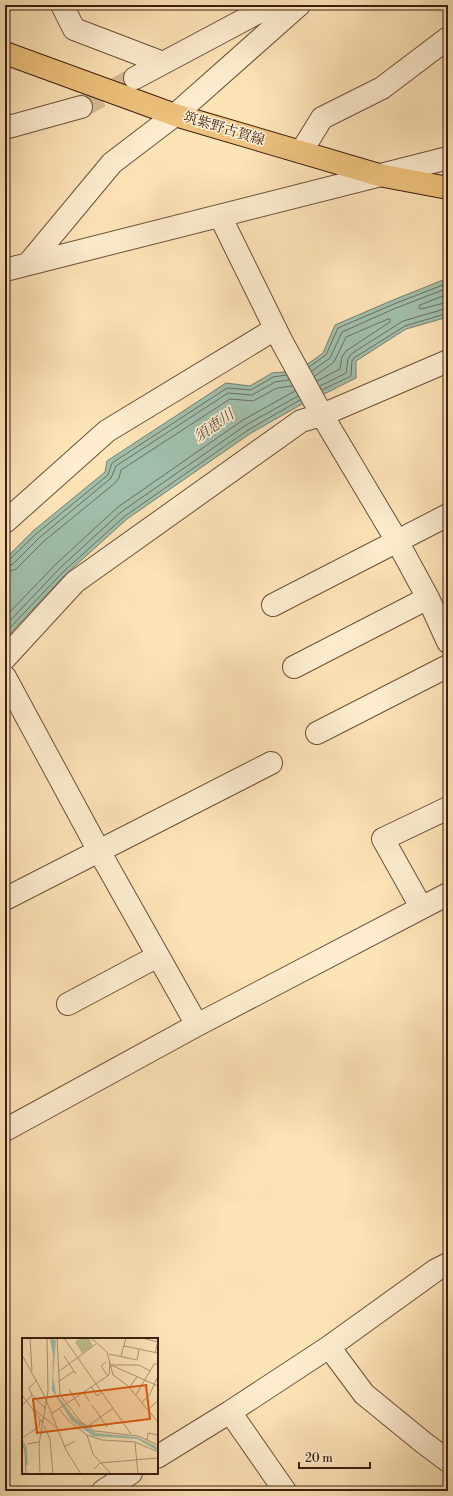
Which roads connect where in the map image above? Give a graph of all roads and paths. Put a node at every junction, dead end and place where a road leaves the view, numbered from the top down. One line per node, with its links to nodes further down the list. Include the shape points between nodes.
1 (62, 5): 6 (street, via 74,29)
2 (272, 5): 6 (street)
3 (299, 5): 9 (street)
4 (448, 38): 11 (street, via 382,88 322,118)
5 (5, 53): 9 (main road, 筑紫野古賀線)
6 (163, 63): 7 (street)
7 (134, 78)
8 (81, 106): 10 (street)
9 (175, 115): 11 (main road, 筑紫野古賀線); 16 (street, via 112,163)
10 (5, 128)
11 (301, 152): 13 (main road, 筑紫野古賀線)
12 (448, 158): 13 (street)
13 (379, 175): 14 (main road, 筑紫野古賀線); 15 (street)
14 (448, 188)
15 (220, 216): 16 (street); 18 (street)
16 (28, 264): 17 (street)
17 (5, 270)
18 (278, 336): 20 (street); 22 (street, via 107,431)
19 (448, 361): 20 (street)
20 (319, 409): 23 (street); 27 (street, via 75,582)
21 (448, 515): 23 (street)
22 (5, 522)
23 (397, 541): 24 (street); 25 (street)
24 (428, 598): 26 (street); 29 (street)
25 (273, 605)
26 (448, 642)
27 (5, 658)
28 (448, 666): 31 (street)
29 (294, 667)
30 (5, 677): 34 (street)
31 (317, 733)
32 (271, 763): 34 (street)
33 (448, 808): 37 (street, via 383,839)
34 (99, 850): 36 (street); 38 (street)
35 (448, 894): 37 (street)
36 (5, 899)
37 (421, 907): 40 (street)
38 (158, 956): 39 (street); 40 (street)
39 (68, 1004)
40 (197, 1025): 41 (street)
41 (5, 1130)
42 (444, 1273): 43 (street)
43 (329, 1347): 44 (street); 46 (street, via 364,1394)
44 (230, 1412): 45 (street); 49 (street)
45 (158, 1456)
46 (448, 1461)
47 (128, 1481): 48 (street)
48 (103, 1491)
49 (286, 1491)

